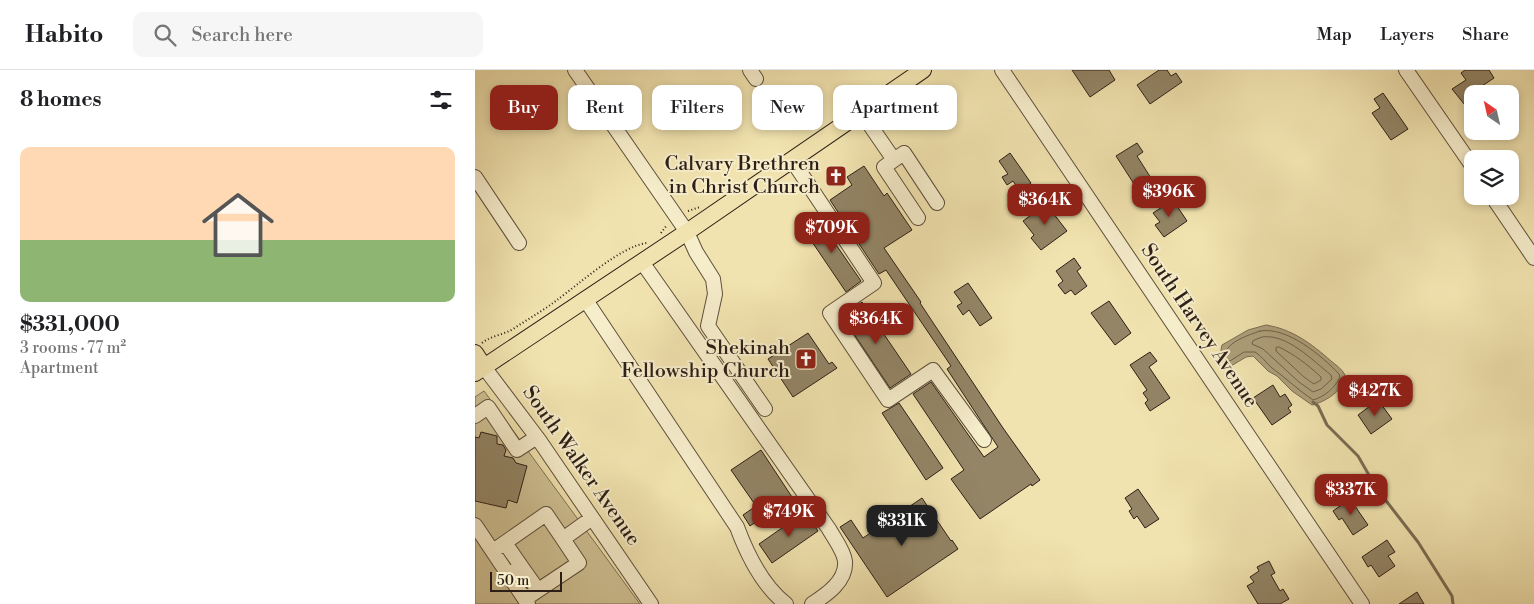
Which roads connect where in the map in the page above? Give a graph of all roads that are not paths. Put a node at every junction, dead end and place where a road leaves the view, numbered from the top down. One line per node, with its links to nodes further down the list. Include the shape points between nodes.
1 (575, 70): 15 (street)
2 (923, 70): 5 (main road)
3 (1003, 70): 38 (street, South Harvey Avenue)
4 (1407, 70): 8 (street)
5 (901, 85)
6 (835, 130): 9 (main road)
7 (873, 130): 10 (street)
8 (1464, 154)
9 (792, 160): 15 (main road); 25 (street, via 874,283 840,300 830,313 888,400 933,370)
10 (894, 160): 12 (street, via 904,153); 14 (street, via 884,167)
11 (475, 177): 16 (street)
12 (937, 203)
13 (1499, 205): 17 (street)
14 (918, 218)
15 (687, 232): 18 (main road); 22 (street, via 713,279 715,294 708,326)
16 (519, 242)
17 (1534, 258)
18 (642, 262): 19 (main road); 37 (street, via 829,529 841,552 845,561 842,579)
19 (585, 299): 21 (main road); 36 (street, via 737,527 763,578)
20 (475, 353): 21 (main road, South Walker Avenue)
21 (480, 370): 24 (street, South Walker Avenue)
22 (765, 409)
23 (475, 416): 24 (street, via 487,407 517,450)
24 (537, 437): 26 (street, South Walker Avenue)
25 (984, 440)
26 (592, 518): 28 (street); 35 (street, South Walker Avenue)
27 (475, 525): 30 (street)
28 (563, 539): 29 (street, via 546,514); 33 (street, via 579,563)
29 (505, 543): 30 (street); 31 (street)
30 (493, 551): 32 (street)
31 (521, 566): 32 (street); 33 (street)
32 (509, 575): 34 (street)
33 (538, 590): 34 (street)
34 (527, 602)
35 (651, 604)
36 (786, 604)
37 (812, 604)
38 (1363, 604)

